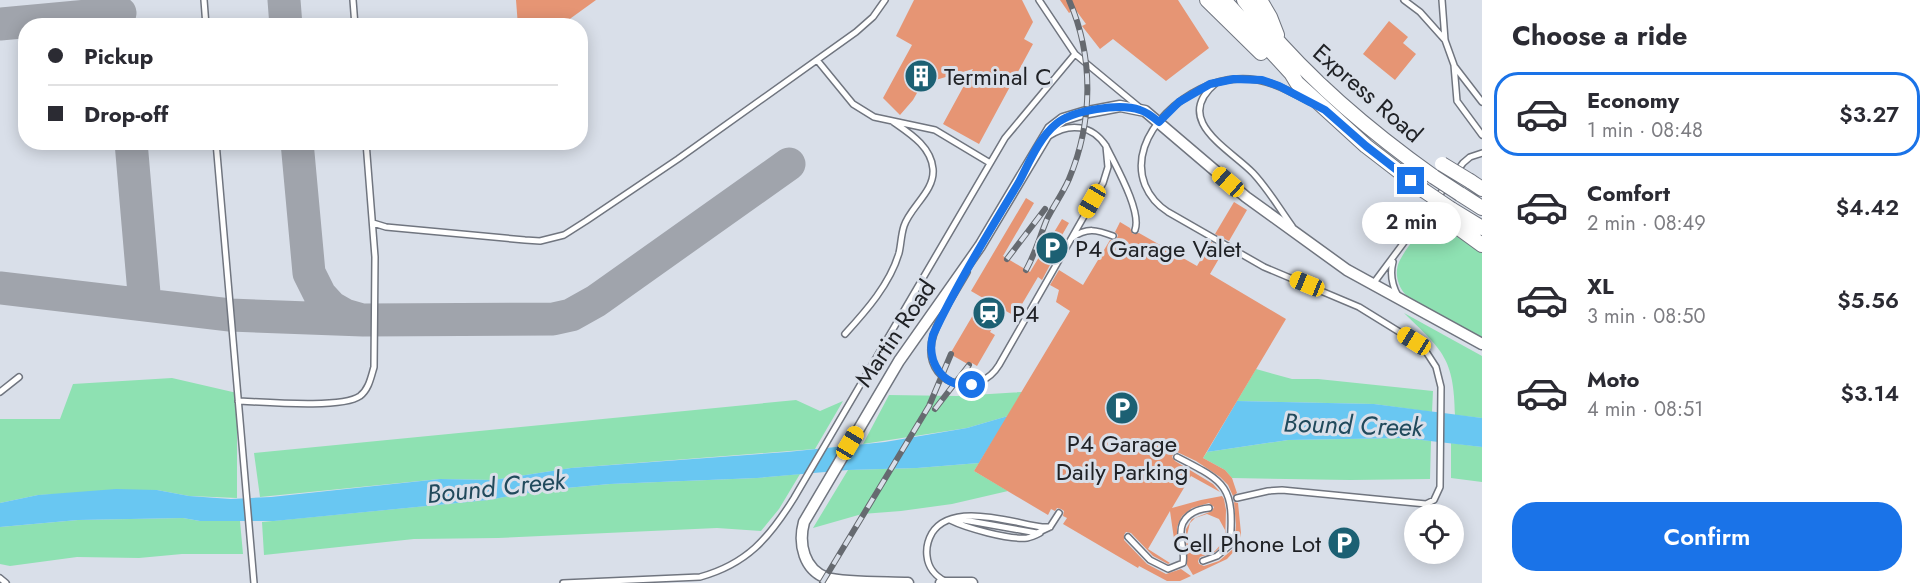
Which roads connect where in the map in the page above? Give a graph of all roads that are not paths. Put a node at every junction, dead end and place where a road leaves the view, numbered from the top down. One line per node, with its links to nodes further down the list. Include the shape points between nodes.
1 (204, 0): 11 (lane)
2 (353, 0): 12 (lane)
3 (885, 0): 16 (lane, via 856,32)
4 (1039, 0): 15 (lane)
5 (1207, 0): 19 (street, via 1286,77)
6 (1224, 0): 19 (street)
7 (1244, 0): 14 (street, Express Road)
8 (1260, 0): 14 (street)
9 (1404, 0): 13 (lane)
10 (1442, 0): 13 (lane)
11 (205, 18)
12 (354, 18)
13 (1445, 40): 17 (lane)
14 (1280, 42): 32 (street, Express Road, via 1348,108)
15 (1075, 54): 22 (lane); 31 (lane, via 1012,128)
16 (817, 60): 23 (lane, via 853,104 873,117); 36 (lane, via 564,235 540,241)
17 (1454, 65): 20 (lane); 25 (lane, via 1457,101)
18 (1217, 82): 21 (lane, via 1244,78 1270,82); 24 (lane, via 1186,97); 40 (lane, via 1202,102 1203,126 1208,135 1259,180)
19 (1297, 83): 21 (street)
20 (1482, 102)
21 (1325, 110): 34 (street, bridge, via 1366,146)
22 (1145, 111): 24 (street); 26 (street, Martin Road, via 1120,106 1069,116 1054,125)
23 (892, 121): 31 (lane, via 936,130); 47 (lane, via 918,140 929,155 932,180 904,225 894,267 873,301)
24 (1159, 122): 40 (street, via 1246,196); 53 (lane, via 1142,149 1140,162 1147,188 1158,205 1256,263 1350,302 1387,323 1429,356 1440,380 1440,488 1434,500 1426,504 1282,490)
25 (1482, 135)
26 (1041, 144): 27 (lane, via 1061,129 1077,127 1097,135); 39 (street, Martin Road)
27 (1106, 146): 38 (lane, via 1134,207); 42 (lane, via 1106,177)
28 (217, 150): 51 (lane)
29 (367, 150): 36 (lane)
30 (1482, 153): 44 (lane, via 1463,163)
31 (990, 163): 63 (lane, via 794,498 758,546 745,557 700,577)
32 (1414, 163): 33 (street, Express Road, bridge, via 1442,164); 35 (street, bridge)
33 (1482, 189)
34 (1451, 208): 37 (street); 43 (street, via 1460,229)
35 (1482, 208)
36 (373, 223): 51 (lane, via 374,367 361,396 329,403)
37 (1482, 228)
38 (1135, 230)
39 (990, 231): 42 (lane, via 932,341 932,359 937,370 950,381 966,386 982,382 996,371); 64 (street, Martin Road, via 908,346 807,516 802,534 807,561 827,578)
40 (1298, 234): 45 (street)
41 (1113, 236): 42 (lane, via 1092,230)
42 (1070, 239)
43 (1482, 245)
44 (1394, 257): 45 (lane); 46 (lane, via 1391,275)
45 (1373, 284): 46 (street)
46 (1400, 299): 48 (street)
47 (845, 334)
48 (1482, 344)
49 (19, 377): 50 (lane)
50 (0, 392)
51 (238, 401): 62 (lane)
52 (1177, 457): 59 (lane, via 1221,482 1230,502 1230,545)
53 (1237, 498)
54 (1209, 508): 58 (lane, via 1198,509 1187,517 1180,531 1183,563 1168,569 1150,560)
55 (1059, 513): 57 (lane)
56 (950, 520): 57 (lane, via 988,516); 57 (lane, via 1013,537 1033,537); 65 (lane, via 935,530 926,552 933,572)
57 (1050, 527)
58 (1128, 537)
59 (1203, 561)
60 (0, 578): 61 (lane)
61 (6, 583)
62 (254, 583)
63 (563, 583)
64 (908, 583)
65 (945, 583): 66 (street)
66 (972, 583)

